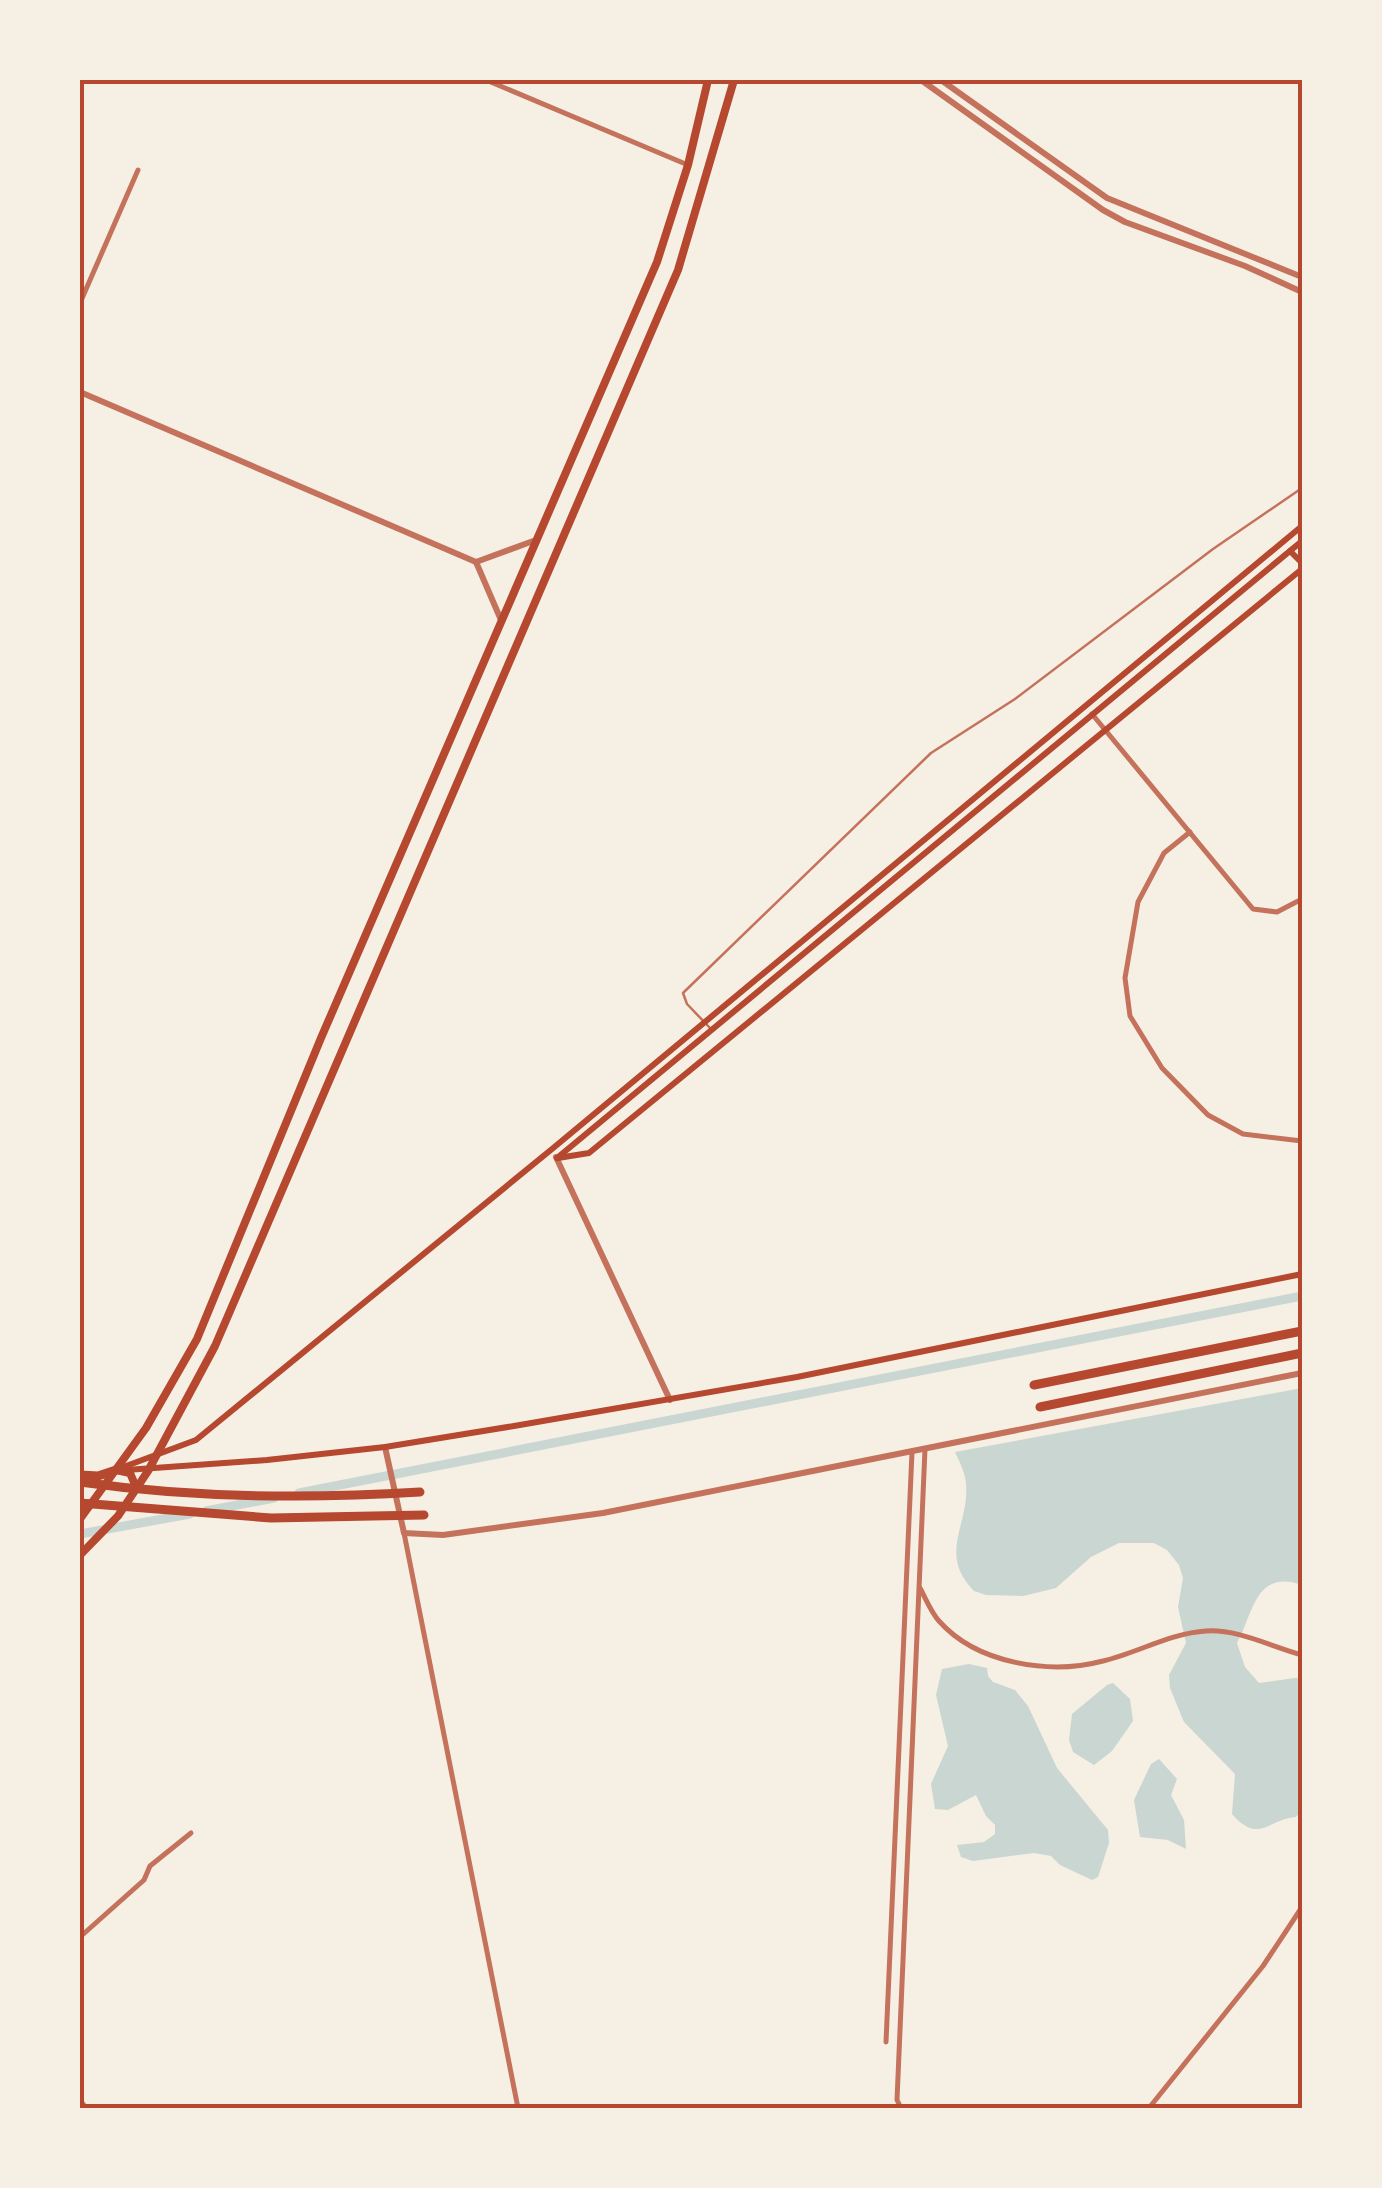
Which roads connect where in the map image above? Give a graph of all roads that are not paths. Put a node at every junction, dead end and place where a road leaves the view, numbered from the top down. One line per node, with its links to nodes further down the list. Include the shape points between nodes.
1 (486, 80): 6 (street)
2 (708, 80): 6 (highway)
3 (921, 80): 9 (street, via 1103,210)
4 (941, 80): 8 (street, via 1107,198)
5 (735, 82): 29 (highway, via 678,270)
6 (688, 165): 14 (highway, via 658,262)
7 (138, 170): 10 (street)
8 (1302, 277)
9 (1302, 292)
10 (80, 303)
11 (80, 392): 17 (street)
12 (1302, 488): 24 (lane, via 931,753 683,993)
13 (1302, 526): 24 (main road)
14 (538, 540): 17 (street); 19 (highway)
15 (1302, 541): 16 (main road)
16 (1290, 551): 18 (main road); 20 (main road)
17 (476, 562): 19 (street)
18 (1302, 566): 21 (main road)
19 (501, 620): 27 (highway)
20 (1092, 714): 21 (street); 24 (main road)
21 (1105, 730): 22 (street); 28 (main road, via 589,1153)
22 (1190, 832): 23 (street, via 1253,909 1277,912); 25 (street, via 1164,853 1138,902 1125,978 1130,1016 1155,1059 1208,1115 1243,1134)
23 (1302, 899)
24 (707, 1025): 26 (main road); 28 (main road)
25 (1302, 1142)
26 (552, 1149): 28 (street); 40 (main road, via 196,1440)
27 (273, 1151): 29 (highway); 41 (highway, via 197,1338 170,1392)
28 (556, 1158): 35 (street)
29 (295, 1162): 40 (highway, via 215,1346)
30 (1302, 1274): 35 (main road)
31 (1302, 1331): 34 (highway)
32 (1302, 1353): 36 (highway)
33 (1302, 1373): 38 (street)
34 (1034, 1385)
35 (670, 1400): 37 (main road)
36 (1040, 1406)
37 (385, 1446): 42 (main road); 49 (street)
38 (925, 1449): 39 (street); 51 (street)
39 (912, 1452): 49 (street, via 586,1516 443,1535); 56 (street)
40 (159, 1453): 41 (main road); 42 (highway)
41 (116, 1470): 42 (main road); 43 (highway); 44 (highway, via 134,1476); 48 (highway)
42 (148, 1471): 44 (highway)
43 (80, 1479): 45 (highway, via 238,1496)
44 (136, 1488): 50 (highway)
45 (420, 1492)
46 (80, 1503): 47 (highway, via 271,1518)
47 (424, 1515)
48 (80, 1519)
49 (404, 1533): 59 (street)
50 (80, 1555)
51 (920, 1587): 52 (street, via 950,1632 1022,1664 1086,1665 1208,1631); 60 (street)
52 (1302, 1655)
53 (191, 1833): 55 (street)
54 (1302, 1907): 61 (street, via 1264,1966)
55 (80, 1936)
56 (886, 2042)
57 (80, 2100): 58 (street)
58 (86, 2108)
59 (518, 2108)
60 (900, 2108)
61 (1149, 2108)

